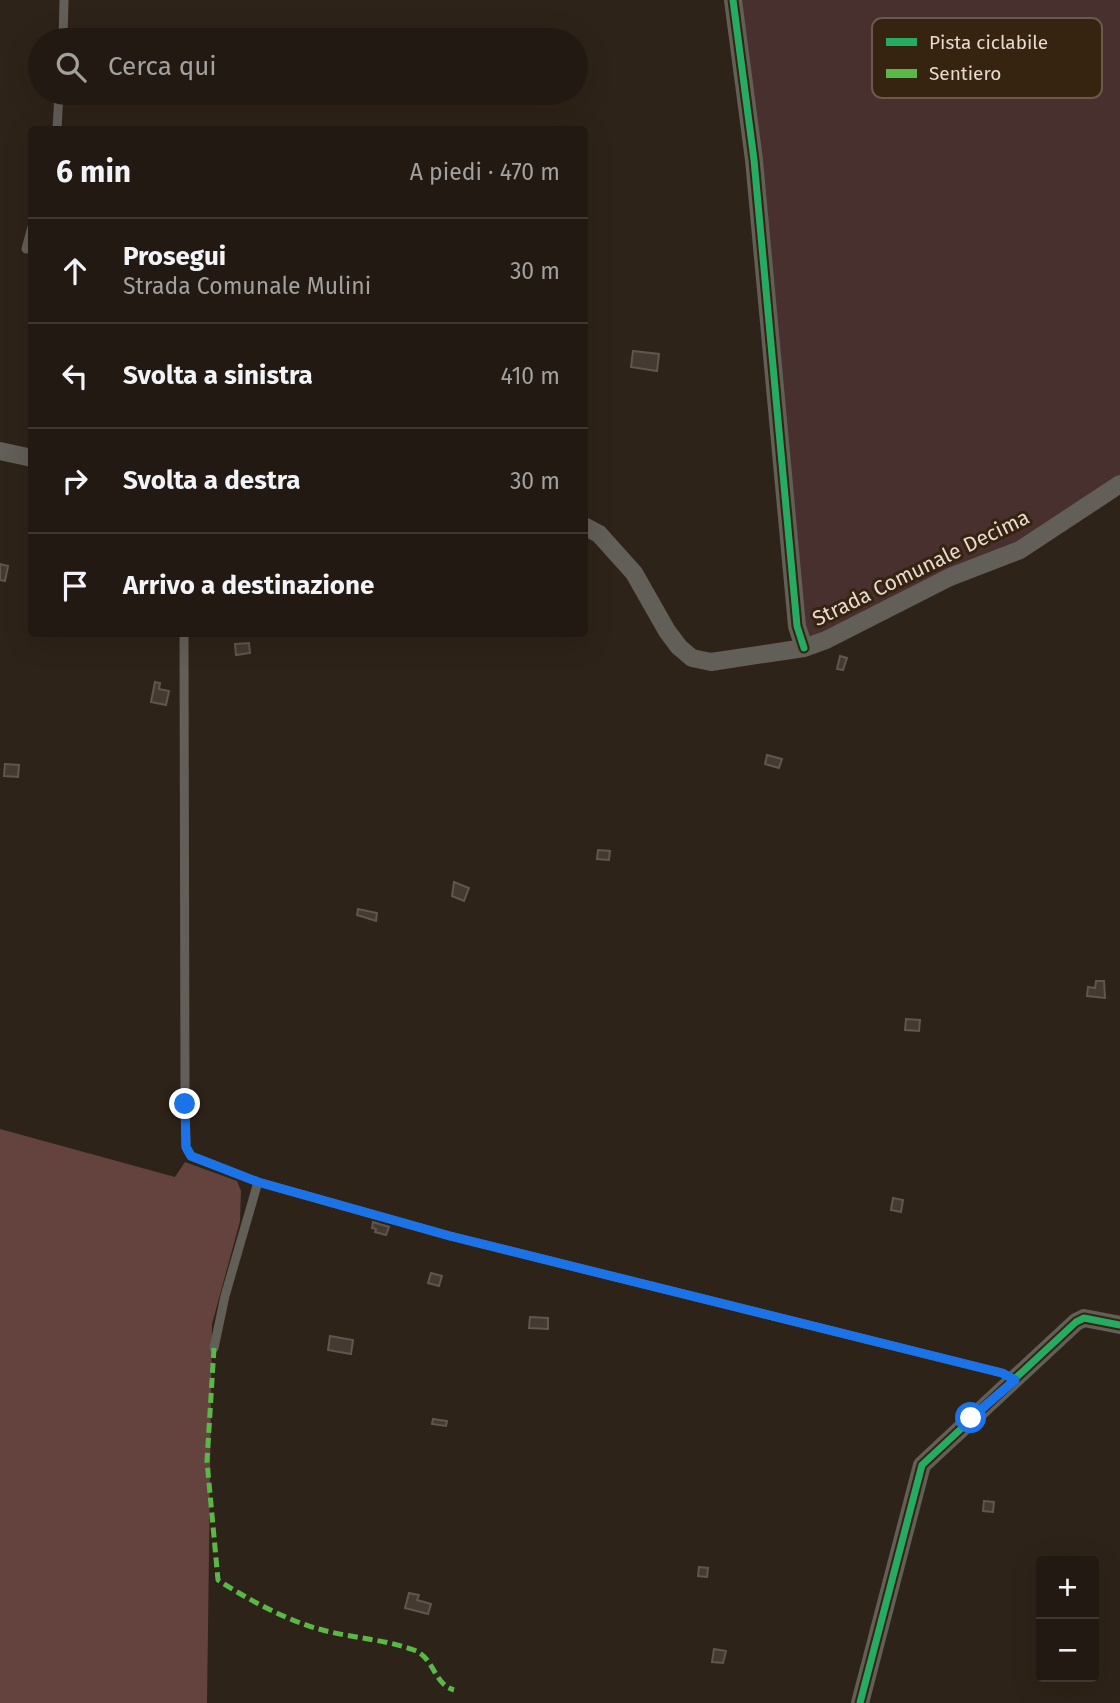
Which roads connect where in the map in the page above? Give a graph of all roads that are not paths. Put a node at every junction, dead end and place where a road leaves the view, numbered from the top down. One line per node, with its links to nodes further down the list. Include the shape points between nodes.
1 (64, 0): 3 (lane)
2 (733, 0): 13 (street, via 754,160 797,626)
3 (63, 28)
4 (58, 105): 5 (lane)
5 (57, 126)
6 (28, 242): 7 (lane)
7 (26, 249)
8 (0, 451): 9 (street)
9 (28, 457)
10 (1120, 484): 13 (street, Strada Comunale Decima, via 1020,550 950,577)
11 (588, 528): 13 (street, Strada Comunale Decima, via 634,573 667,631 692,658 711,662)
12 (184, 637): 14 (lane, via 186,1147 191,1156)
13 (804, 648)
14 (258, 1182): 16 (lane); 17 (lane, via 450,1236 1002,1373)
15 (1120, 1325): 17 (street, via 1084,1318)
16 (214, 1349)
17 (1015, 1380): 18 (street, via 918,1472)
18 (860, 1703)

